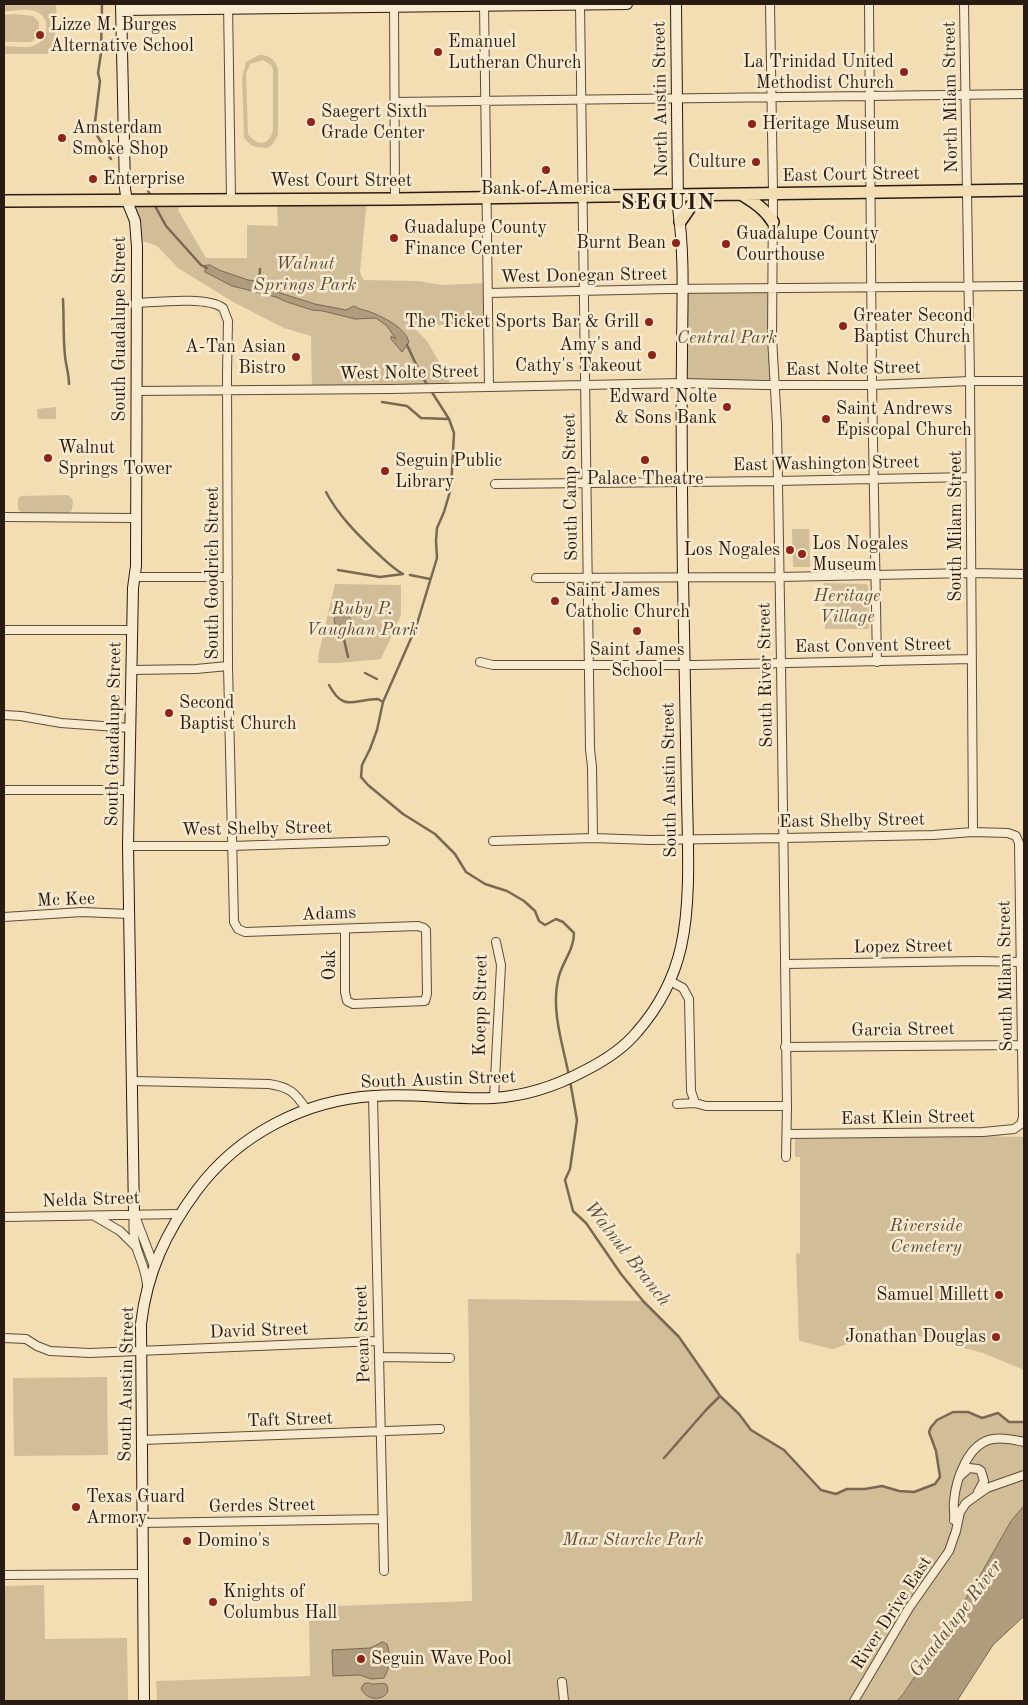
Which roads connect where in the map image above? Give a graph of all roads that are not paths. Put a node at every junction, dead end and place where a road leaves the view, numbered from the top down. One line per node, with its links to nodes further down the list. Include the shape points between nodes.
1 (580, 4): 2 (main road); 7 (main road); 16 (street, South Camp Street)
2 (627, 4)
3 (676, 4): 15 (main road, North Austin Street)
4 (770, 4): 14 (street, South River Street)
5 (868, 4): 13 (street)
6 (964, 4): 11 (street, North Milam Street)
7 (484, 5): 9 (main road); 17 (street)
8 (228, 6): 9 (main road); 10 (main road); 28 (street)
9 (394, 6): 18 (street)
10 (121, 7): 31 (main road, South Guadalupe Street)
11 (965, 94): 12 (street); 13 (street); 19 (street, North Milam Street)
12 (1024, 94)
13 (869, 95): 14 (street); 21 (street)
14 (772, 96): 15 (street); 23 (street, South River Street)
15 (677, 97): 16 (street); 24 (main road, North Austin Street)
16 (582, 99): 17 (street); 26 (street, South Camp Street)
17 (485, 101): 18 (street); 27 (street)
18 (394, 102): 29 (street)
19 (968, 190): 20 (main road, East Court Street); 21 (main road, East Court Street); 34 (street, South Milam Street)
20 (1024, 190)
21 (871, 192): 23 (main road, East Court Street); 36 (street)
22 (740, 193): 23 (main road, East Court Street); 25 (main road, East Court Street); 33 (main road, via 760,206)
23 (773, 193): 33 (street, South River Street)
24 (678, 194): 25 (main road, East Court Street); 26 (main road, West Court Street); 32 (main road, South Austin Street)
25 (711, 194): 32 (main road, via 691,206)
26 (582, 196): 27 (main road, West Court Street); 39 (street, South Camp Street)
27 (486, 197): 29 (main road, West Court Street); 40 (street)
28 (231, 199): 29 (main road, West Court Street); 31 (main road, West Court Street)
29 (395, 199)
30 (4, 201): 31 (main road, West Court Street)
31 (127, 201): 41 (main road, South Guadalupe Street, via 136,228)
32 (680, 222): 38 (main road, South Austin Street)
33 (773, 222): 37 (street, South River Street)
34 (969, 286): 35 (street); 36 (street); 42 (street, South Milam Street)
35 (1024, 286)
36 (872, 287): 37 (street); 45 (street)
37 (772, 288): 38 (street); 47 (street, South River Street)
38 (682, 289): 39 (street, West Donegan Street); 44 (main road, South Austin Street)
39 (583, 291): 40 (street, West Donegan Street); 46 (street, South Camp Street)
40 (488, 293): 48 (street)
41 (137, 303): 49 (main road, South Guadalupe Street); 50 (street, South Goodrich Street, via 219,304 228,321)
42 (970, 381): 43 (street, East Nolte Street); 45 (street, East Nolte Street); 51 (street, South Milam Street)
43 (1024, 381)
44 (682, 383): 46 (street, West Nolte Street); 47 (street, East Nolte Street); 53 (main road, South Austin Street)
45 (872, 384): 47 (street, East Nolte Street); 52 (street)
46 (584, 386): 48 (street, West Nolte Street); 55 (street, South Camp Street)
47 (775, 386): 54 (street, South River Street)
48 (489, 387): 50 (street, West Nolte Street)
49 (136, 391): 50 (street, West Nolte Street); 58 (main road, South Guadalupe Street)
50 (227, 391): 62 (street, South Goodrich Street)
51 (970, 477): 52 (street, East Washington Street); 59 (street, South Milam Street)
52 (874, 479): 54 (street, East Washington Street); 65 (street)
53 (682, 481): 54 (street, East Washington Street); 55 (street, East Washington Street); 67 (main road, South Austin Street)
54 (777, 481): 64 (street, South River Street)
55 (586, 483): 56 (street, East Washington Street); 63 (street, South Camp Street)
56 (495, 484)
57 (4, 517): 58 (street)
58 (135, 518): 61 (main road, South Guadalupe Street)
59 (971, 573): 60 (street); 65 (street); 70 (street, South Milam Street)
60 (1024, 574)
61 (134, 577): 62 (street); 69 (main road, South Guadalupe Street)
62 (228, 577): 76 (street, South Goodrich Street)
63 (588, 577): 66 (street); 67 (street); 75 (street, South Camp Street)
64 (779, 577): 65 (street); 67 (street); 73 (street, South River Street)
65 (876, 577): 72 (street)
66 (536, 578)
67 (683, 578): 74 (main road, South Austin Street)
68 (4, 630): 69 (street)
69 (133, 630): 77 (main road, South Guadalupe Street)
70 (972, 659): 72 (street, East Convent Street); 82 (street, South Milam Street)
71 (480, 662): 75 (street, East Convent Street, via 493,665)
72 (877, 662): 73 (street, East Convent Street)
73 (781, 663): 74 (street, East Convent Street); 85 (street, South River Street)
74 (685, 664): 75 (street, East Convent Street); 86 (main road, South Austin Street)
75 (590, 665): 84 (street, South Camp Street)
76 (228, 666): 77 (street); 90 (street, South Goodrich Street)
77 (132, 670): 79 (main road, South Guadalupe Street)
78 (4, 715): 79 (street)
79 (130, 728): 81 (main road, South Guadalupe Street)
80 (4, 790): 81 (street)
81 (129, 790): 89 (main road, South Guadalupe Street)
82 (973, 832): 83 (street, East Shelby Street); 85 (street, East Shelby Street)
83 (1016, 836): 96 (street, South Milam Street, via 1019,843)
84 (593, 838): 86 (street); 88 (street)
85 (784, 838): 86 (street, East Shelby Street); 97 (street, South River Street)
86 (688, 839): 98 (main road, South Austin Street, via 684,927)
87 (385, 841): 90 (street, West Shelby Street)
88 (493, 841)
89 (128, 846): 90 (street, West Shelby Street); 91 (main road, South Guadalupe Street)
90 (231, 846): 93 (street, South Goodrich Street, via 232,917)
91 (129, 914): 92 (street, Mc Kee, via 82,912); 102 (main road, South Guadalupe Street)
92 (4, 917)
93 (237, 927): 94 (street, Adams, via 245,932)
94 (345, 929): 99 (street, Oak); 99 (street, Adams, via 418,926 426,930 425,1001 353,1004)
95 (496, 942): 104 (street, Koepp Street, via 501,965)
96 (1021, 962): 97 (street, Lopez Street); 100 (street, South Milam Street)
97 (785, 964): 101 (street, South River Street)
98 (670, 981): 104 (main road, South Austin Street, via 636,1033 596,1065 565,1081 528,1093); 105 (street, via 683,988 689,999 691,1091)
99 (347, 1001)
100 (1021, 1046): 101 (street, Garcia Street); 109 (street, South Milam Street)
101 (785, 1047): 107 (street, South River Street)
102 (132, 1081): 108 (street, via 283,1086); 112 (main road, South Guadalupe Street)
103 (373, 1096): 104 (main road, South Austin Street); 108 (main road, South Austin Street); 120 (street, Pecan Street)
104 (494, 1098)
105 (695, 1103): 106 (street); 107 (street, via 706,1106)
106 (677, 1104)
107 (787, 1106): 110 (street, South River Street)
108 (306, 1109): 113 (main road, South Austin Street, via 268,1127 235,1150 204,1181)
109 (1023, 1117): 110 (street, East Klein Street, via 1021,1124 1014,1129 983,1132)
110 (787, 1134): 111 (street, South River Street)
111 (786, 1157)
112 (134, 1214): 113 (street, Nelda Street); 114 (street, Nelda Street); 116 (street); 117 (street, South Guadalupe Street)
113 (179, 1214): 117 (main road, South Austin Street)
114 (95, 1216): 115 (street, Nelda Street); 116 (street, via 120,1231)
115 (4, 1217)
116 (136, 1246): 118 (street, via 146,1274)
117 (154, 1266): 118 (main road, South Austin Street)
118 (147, 1288): 121 (main road, South Austin Street)
119 (4, 1338): 121 (street, David Street, via 26,1339 50,1351)
120 (378, 1341): 121 (street, David Street); 122 (street, Pecan Street)
121 (140, 1350): 126 (main road, South Austin Street)
122 (380, 1357): 123 (street); 125 (street, Pecan Street)
123 (450, 1358)
124 (440, 1429): 125 (street, Taft Street)
125 (380, 1432): 126 (street, Taft Street); 131 (street, Pecan Street)
126 (142, 1440): 132 (main road, South Austin Street)
127 (1024, 1442): 129 (street, River Drive East, via 994,1438 982,1443 968,1457)
128 (1024, 1475): 130 (street, River Drive East, via 993,1485)
129 (960, 1477): 130 (street, via 970,1468 981,1471 983,1486); 133 (street, River Drive East, via 954,1500)
130 (973, 1498): 133 (street, River Drive East, via 960,1512)
131 (383, 1519): 132 (street, Gerdes Street); 134 (street, Pecan Street)
132 (142, 1523): 135 (main road, South Austin Street)
133 (953, 1540): 140 (street, River Drive East, via 945,1558 909,1608)
134 (384, 1571)
135 (143, 1574): 136 (street); 138 (main road, South Austin Street)
136 (4, 1575)
137 (562, 1682): 139 (street)
138 (144, 1701)
139 (564, 1701)
140 (854, 1701)

